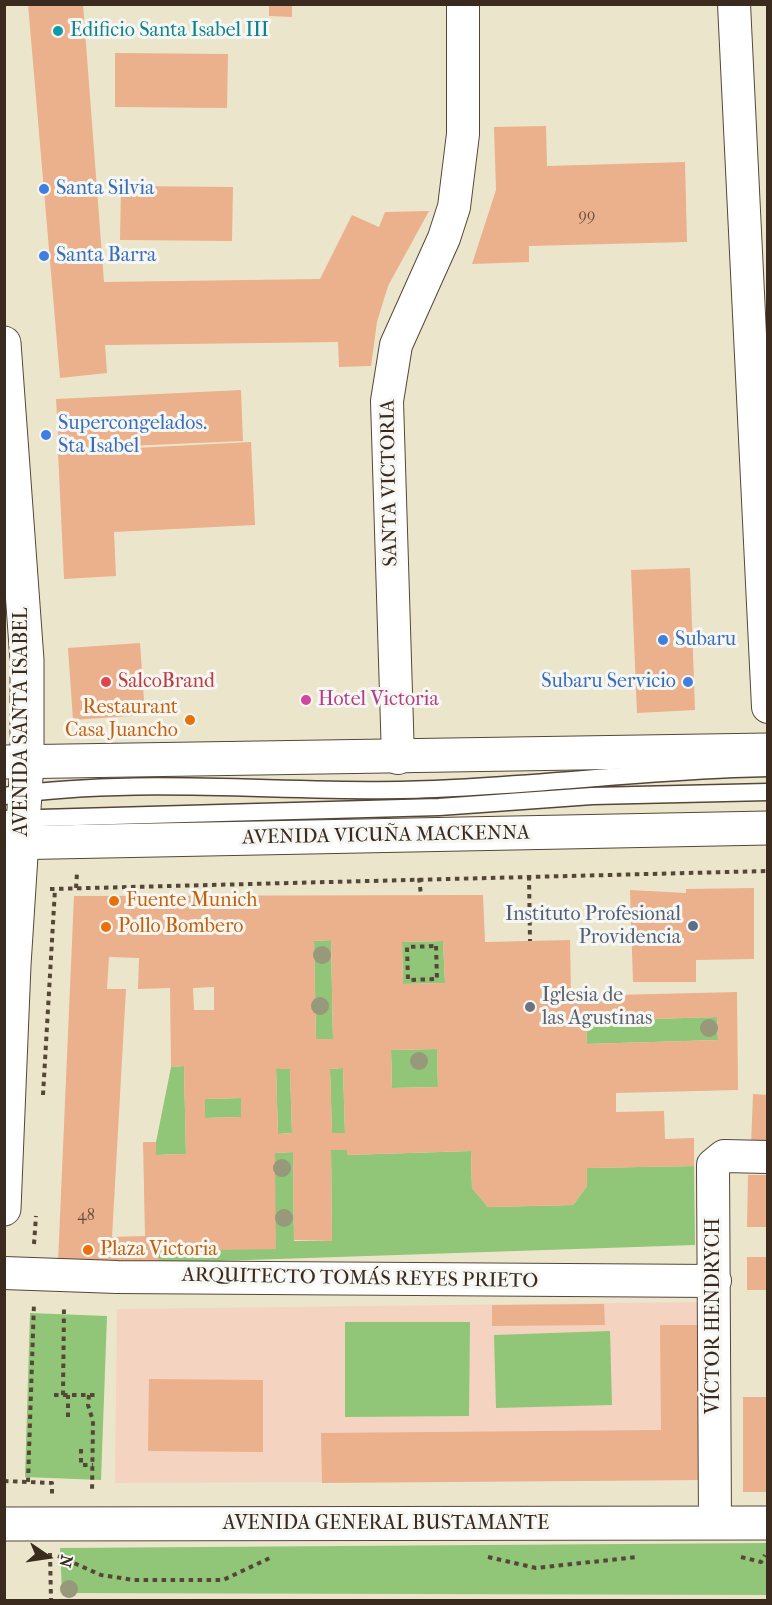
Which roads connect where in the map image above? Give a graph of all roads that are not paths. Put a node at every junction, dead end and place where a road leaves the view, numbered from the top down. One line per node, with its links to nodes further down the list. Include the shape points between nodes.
1 (463, 4): 6 (street, SANTA VICTORIA, via 462,142 454,207 396,345 387,401)
2 (734, 4): 4 (street)
3 (4, 343): 9 (main road, AVENIDA SANTA ISABEL, via 27,660)
4 (768, 707)
5 (768, 750): 6 (main road)
6 (398, 758): 9 (main road)
7 (768, 768): 9 (lane, via 407,790 102,786)
8 (768, 792): 9 (lane, via 592,796 439,807)
9 (14, 805): 10 (main road, AVENIDA VICUÑA MACKENNA); 12 (main road, AVENIDA SANTA ISABEL, via 19,890)
10 (768, 828)
11 (768, 1157): 14 (street, VÍCTOR HENDRYCH, via 724,1156 713,1165)
12 (20, 1212)
13 (4, 1273): 14 (street, ARQUITECTO TOMÁS REYES PRIETO)
14 (715, 1281): 15 (street, VÍCTOR HENDRYCH)
15 (716, 1523): 16 (main road, AVENIDA GENERAL BUSTAMANTE); 17 (main road, AVENIDA GENERAL BUSTAMANTE, via 92,1524 48,1542)
16 (768, 1523)
17 (4, 1524)

